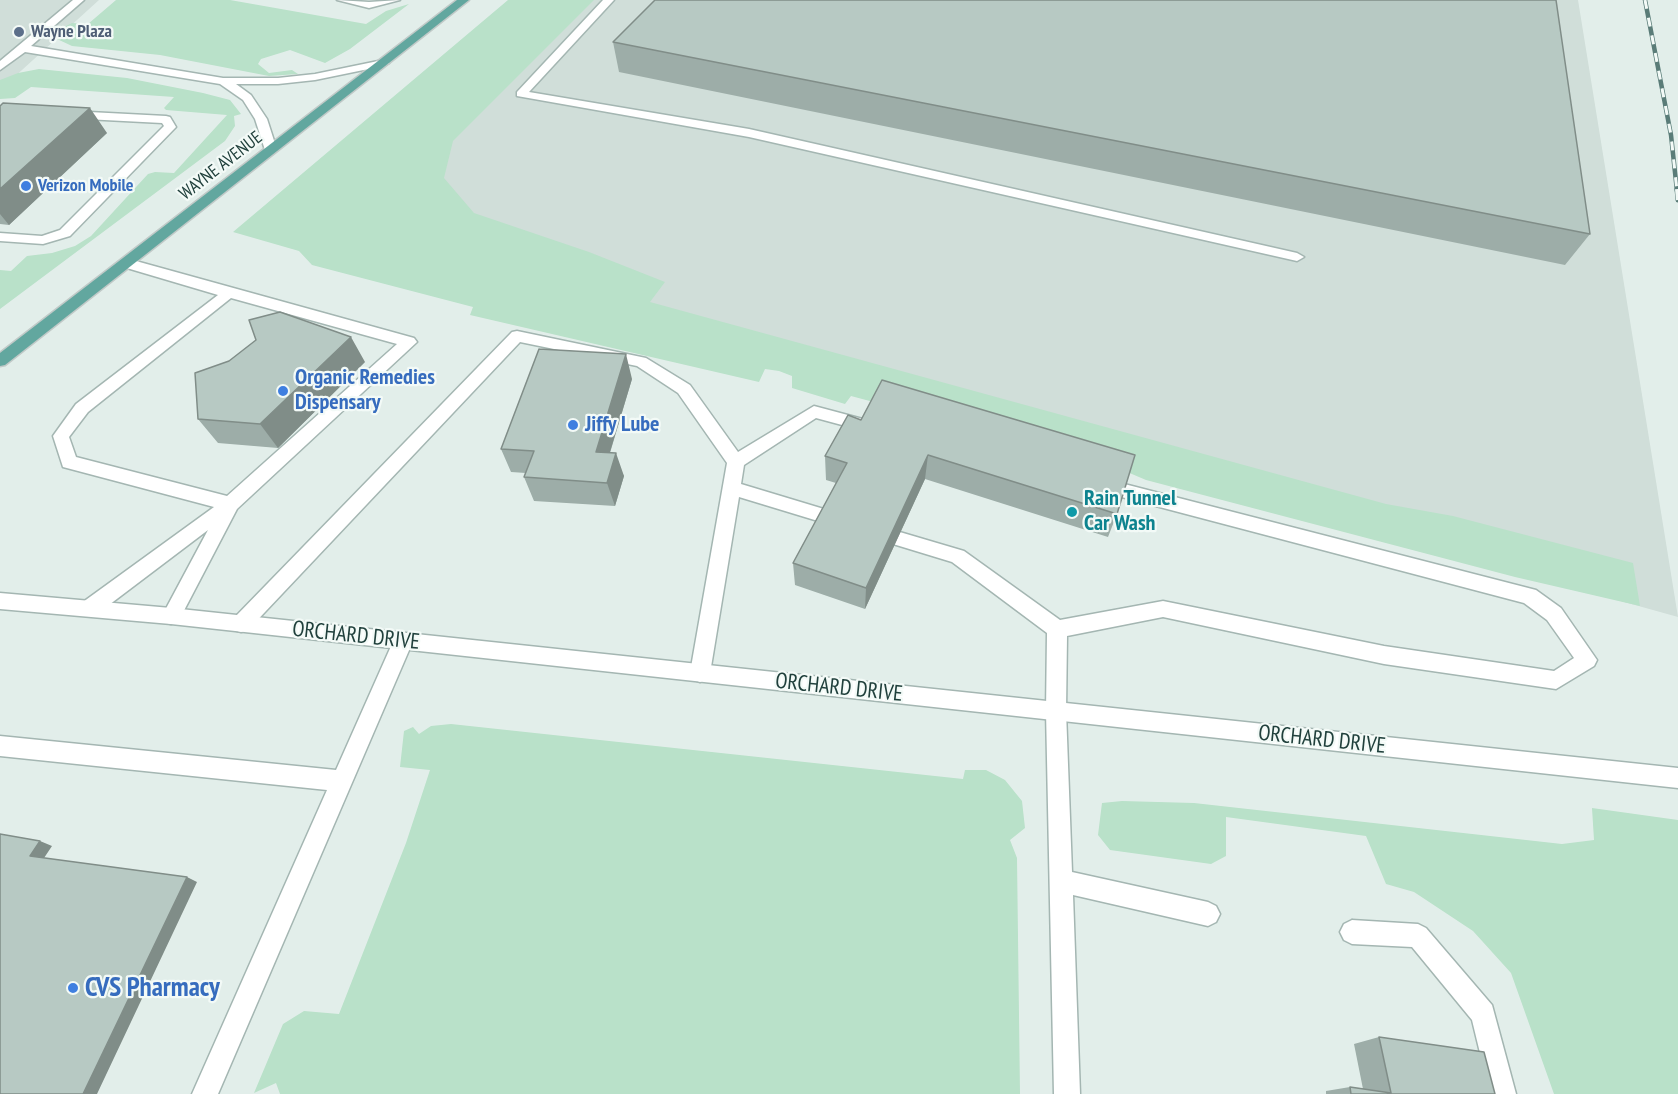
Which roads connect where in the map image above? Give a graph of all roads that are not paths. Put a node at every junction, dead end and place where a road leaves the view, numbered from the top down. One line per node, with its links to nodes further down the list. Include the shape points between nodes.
1 (79, 0): 6 (street)
2 (342, 0): 3 (street, via 369,5)
3 (395, 0)
4 (464, 0): 7 (main road, WAYNE AVENUE)
5 (609, 0): 13 (street, via 521,94 749,133)
6 (23, 48): 8 (street); 9 (street)
7 (383, 63): 9 (street, via 315,77); 11 (main road, WAYNE AVENUE)
8 (0, 66)
9 (223, 81): 11 (street, via 247,98 261,119)
10 (54, 114): 12 (street, via 166,120 170,127 65,233 43,240)
11 (271, 150): 14 (main road, WAYNE AVENUE)
12 (0, 237)
13 (1298, 257)
14 (126, 263): 15 (street); 16 (main road, WAYNE AVENUE)
15 (229, 293): 21 (street, via 82,408 61,436 69,462); 21 (street, via 409,342)
16 (0, 361)
17 (881, 429): 18 (street, via 814,412)
18 (736, 462): 20 (street); 25 (street, via 684,389 640,362 517,336)
19 (1083, 480): 26 (street, via 1529,596 1554,614 1587,660 1556,680 1384,655 1163,609)
20 (731, 488): 26 (street, via 958,556); 28 (street)
21 (230, 504): 23 (street); 24 (street)
22 (0, 601): 23 (street, ORCHARD DRIVE)
23 (90, 608): 24 (street, ORCHARD DRIVE)
24 (171, 616): 25 (street, ORCHARD DRIVE)
25 (241, 624): 27 (street, ORCHARD DRIVE)
26 (1056, 629): 29 (street)
27 (403, 641): 28 (street, ORCHARD DRIVE); 32 (street)
28 (700, 673): 29 (street, ORCHARD DRIVE)
29 (1056, 711): 31 (street, ORCHARD DRIVE); 33 (street)
30 (0, 746): 32 (street)
31 (1678, 778)
32 (342, 781): 36 (street)
33 (1060, 881): 34 (street); 37 (street)
34 (1208, 914)
35 (1352, 932): 38 (street, via 1419,936 1483,1014)
36 (205, 1094)
37 (1067, 1094)
38 (1503, 1094)

